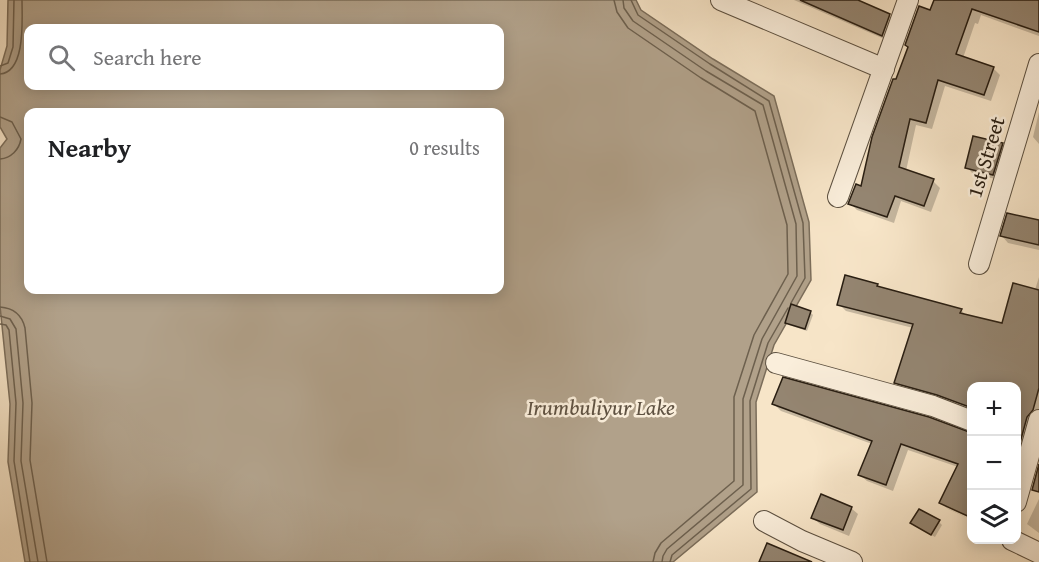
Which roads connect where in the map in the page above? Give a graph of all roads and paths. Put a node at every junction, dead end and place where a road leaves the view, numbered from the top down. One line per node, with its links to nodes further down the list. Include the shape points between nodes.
1 (721, 0): 3 (street)
2 (908, 0): 5 (street)
3 (756, 6): 5 (street)
4 (1039, 64): 7 (street, 1st Street)
5 (884, 69): 6 (street)
6 (838, 197)
7 (979, 264)
8 (776, 363): 9 (street)
9 (967, 419)
10 (1039, 420): 11 (street)
11 (1024, 442): 12 (street)
12 (1018, 490)
13 (764, 521): 16 (street)
14 (1020, 544): 15 (street)
15 (1039, 553)
16 (852, 562)

